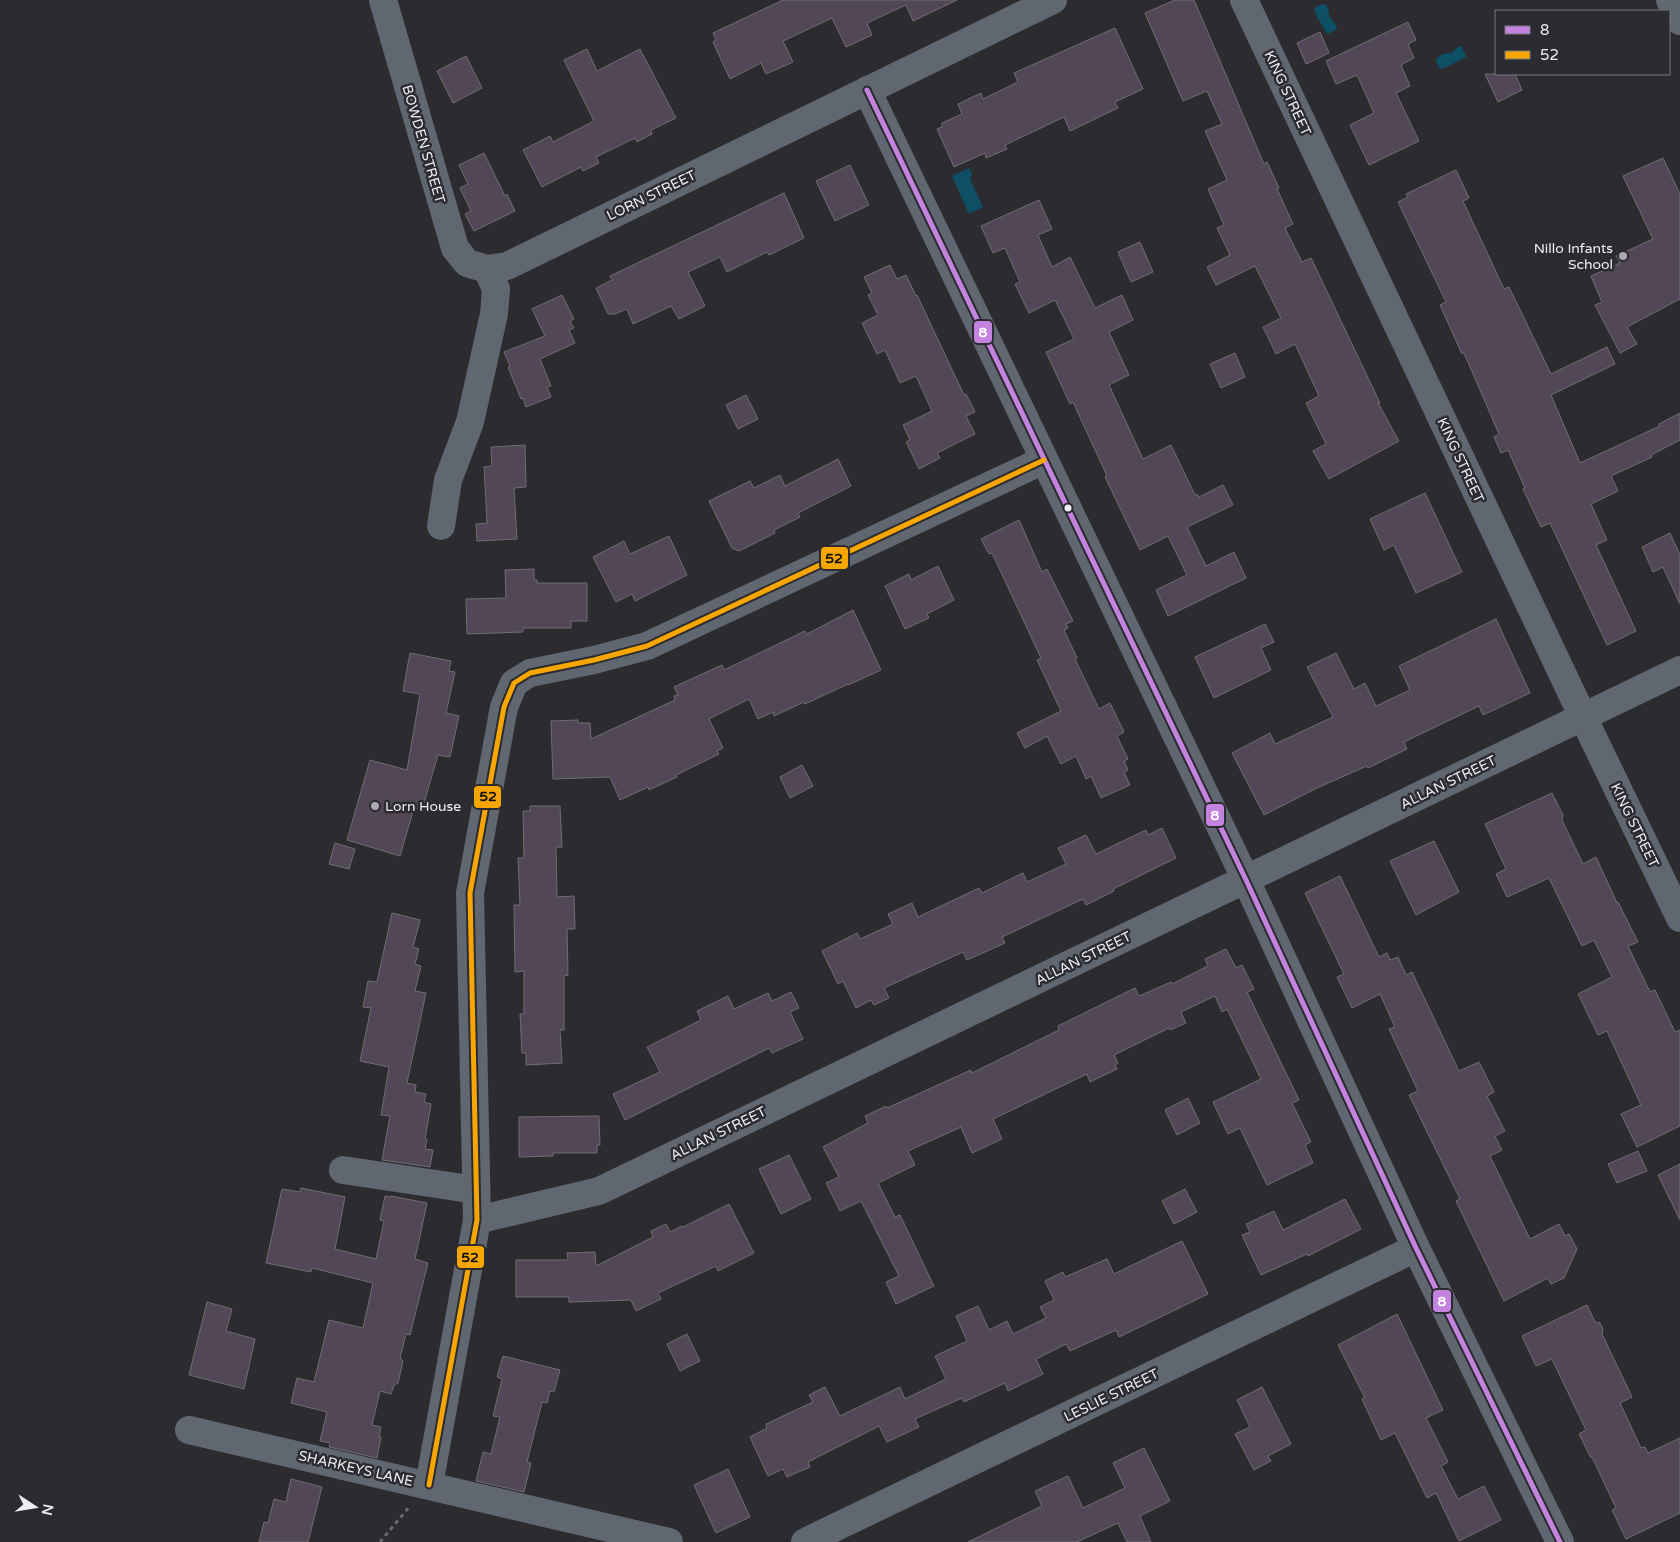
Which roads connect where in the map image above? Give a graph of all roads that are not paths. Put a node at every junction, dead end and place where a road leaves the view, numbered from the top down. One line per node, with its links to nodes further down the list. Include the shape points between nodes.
1 (383, 0): 7 (street, BOWDEN STREET, via 455,248 467,263)
2 (1053, 0): 6 (street, LORN STREET)
3 (1244, 0): 11 (street, KING STREET)
4 (1670, 0): 5 (main road)
5 (1680, 21)
6 (867, 90): 7 (street, LORN STREET, via 507,266); 8 (street)
7 (488, 269): 9 (street, via 496,289 494,314 470,422 448,480)
8 (1044, 460): 12 (street); 15 (street, via 647,646 530,673 514,683 504,707 470,893)
9 (440, 526)
10 (1680, 670): 11 (street, ALLAN STREET)
11 (1583, 716): 12 (street, ALLAN STREET); 13 (street, KING STREET)
12 (1246, 880): 16 (street, ALLAN STREET, via 599,1190); 17 (street)
13 (1680, 918)
14 (343, 1170): 15 (street)
15 (476, 1190): 16 (street)
16 (476, 1220): 19 (street)
17 (1416, 1248): 21 (street, LESLIE STREET); 22 (street)
18 (189, 1430): 19 (street, SHARKEYS LANE)
19 (428, 1485): 20 (street, SHARKEYS LANE)
20 (669, 1542)
21 (805, 1542)
22 (1560, 1542)

